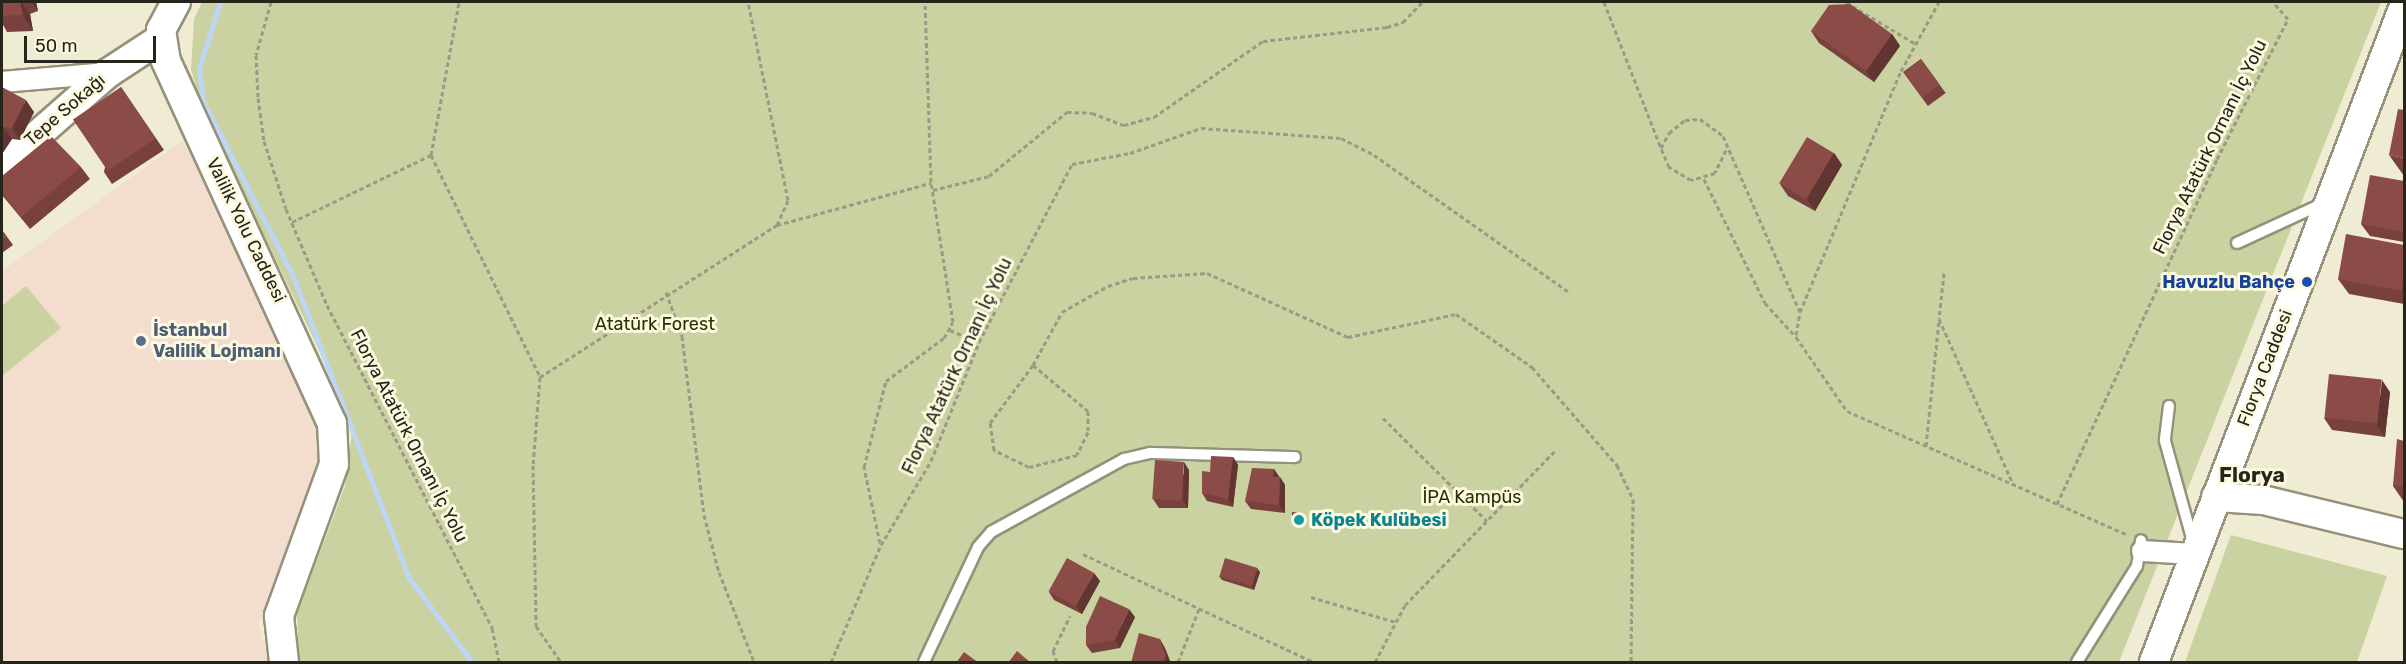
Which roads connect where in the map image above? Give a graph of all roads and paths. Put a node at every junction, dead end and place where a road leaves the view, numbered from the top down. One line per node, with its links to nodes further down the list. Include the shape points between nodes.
1 (176, 2): 12 (main road)
2 (271, 2): 24 (path, Florya Atatürk Ornanı İç Yolu, via 256,55 258,98 264,141)
3 (459, 2): 18 (path)
4 (748, 2): 25 (path, via 788,200)
5 (925, 2): 21 (path, Florya Atatürk Ornanı İç Yolu)
6 (1422, 2): 22 (path, via 1403,22 1387,27 1263,41 1154,117 1124,125 1092,112 1067,112 989,176)
7 (1604, 2): 16 (path)
8 (1846, 2): 13 (path)
9 (1939, 2): 13 (path)
10 (2273, 2): 45 (path, Florya Atatürk Ornanı İç Yolu, via 2288,19 2217,159)
11 (2404, 6): 23 (main road, Florya Caddesi)
12 (160, 39): 14 (main road, Tepe Sokağı); 57 (main road, Valilik Yolu Caddesi, via 332,423 334,464 279,616)
13 (1916, 44): 30 (path)
14 (108, 73): 15 (street); 19 (main road, Tepe Sokağı)
15 (2, 82)
16 (1661, 148): 17 (path, via 1676,125 1700,119 1723,136); 20 (path, via 1679,176)
17 (1726, 150): 20 (path, via 1716,173); 30 (path)
18 (431, 155): 24 (path); 36 (path)
19 (2, 166)
20 (1704, 179): 33 (path, via 1765,303)
21 (932, 182): 22 (path, Florya Atatürk Ornanı İç Yolu); 25 (path)
22 (933, 190): 32 (path, Florya Atatürk Ornanı İç Yolu, via 952,311)
23 (2329, 200): 26 (lane); 43 (main road, Florya Caddesi)
24 (292, 222): 58 (path, Florya Atatürk Ornanı İç Yolu, via 327,305 492,628)
25 (777, 225): 28 (path)
26 (2237, 243)
27 (1944, 273): 31 (path)
28 (666, 292): 36 (path); 60 (path, via 682,336 704,515 719,572)
29 (1570, 293): 34 (path, Florya Atatürk Ornanı İç Yolu, via 1374,155 1341,138 1201,128 1137,151 1072,164)
30 (1800, 312): 33 (path)
31 (1939, 319): 39 (path); 42 (path)
32 (950, 330): 34 (path); 49 (path, Florya Atatürk Ornanı İç Yolu, via 886,381 864,467)
33 (1796, 337): 39 (path, via 1846,411)
34 (979, 342): 49 (path, Florya Atatürk Ornanı İç Yolu, via 932,460)
35 (1033, 365): 35 (path, via 1088,411 1088,432 1077,455 1060,464 1029,467 1011,461 994,450 988,439 1000,407); 67 (path, via 1069,306 1133,278 1190,273 1222,277 1342,336 1365,336 1434,314 1456,314 1532,367 1617,465 1633,499)
36 (540, 377): 59 (path, via 533,465 536,626)
37 (2169, 406): 51 (lane, via 2165,441)
38 (1383, 418): 46 (path)
39 (1926, 446): 42 (path)
40 (1555, 451): 46 (path)
41 (1295, 457): 62 (lane, via 1150,453 1124,459 1001,526 978,547)
42 (2014, 485): 45 (path)
43 (2216, 497): 44 (main road); 51 (main road, Florya Caddesi)
44 (2263, 500): 47 (main road, via 2271,495); 48 (main road)
45 (2057, 504): 50 (path)
46 (1487, 521): 56 (path, via 1405,605)
47 (2404, 525)
48 (2404, 534)
49 (881, 545): 61 (path, Florya Atatürk Ornanı İç Yolu)
50 (2142, 546): 51 (street); 68 (lane)
51 (2195, 552): 69 (main road, Florya Caddesi)
52 (1083, 554): 54 (path)
53 (1311, 597): 56 (path)
54 (1199, 609): 64 (path); 65 (path)
55 (1070, 616): 63 (path, via 1053,651)
56 (1396, 622): 66 (path)
57 (284, 663)
58 (499, 663)
59 (561, 663)
60 (754, 663)
61 (831, 663)
62 (924, 663)
63 (1057, 663)
64 (1178, 663)
65 (1314, 663)
66 (1375, 663)
67 (1631, 663)
68 (2077, 663)
69 (2154, 663)

